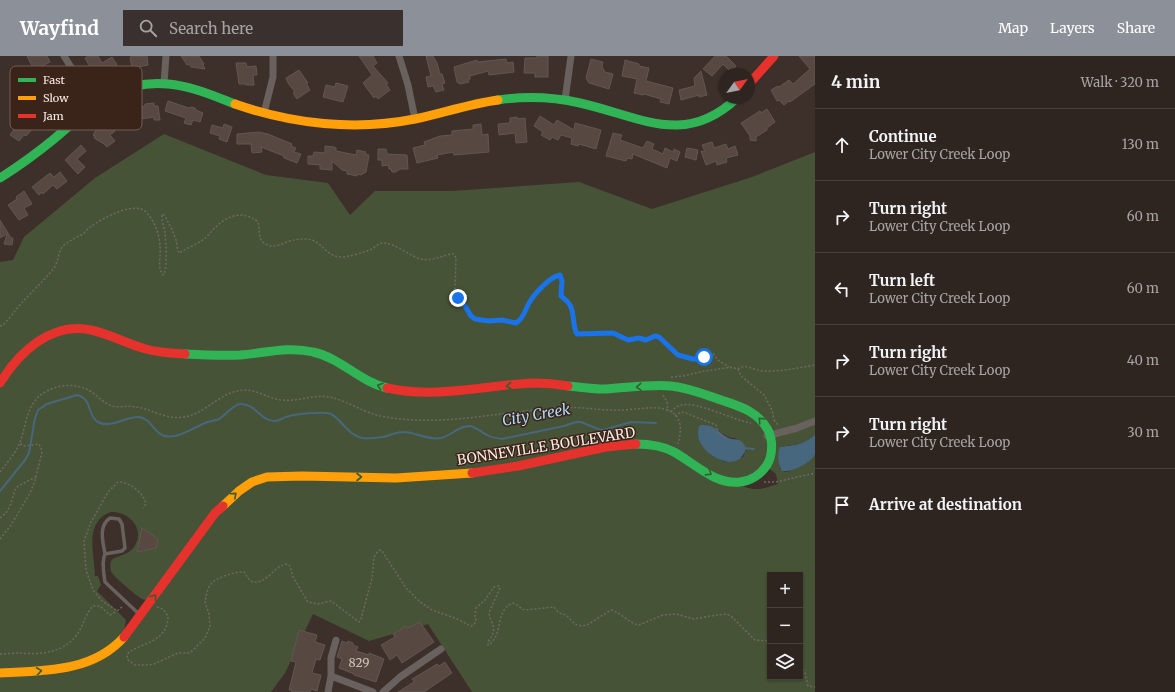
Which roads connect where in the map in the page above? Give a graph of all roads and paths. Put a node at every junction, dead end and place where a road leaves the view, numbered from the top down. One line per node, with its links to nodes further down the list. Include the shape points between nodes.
1 (64, 56): 7 (street)
2 (166, 56): 9 (street)
3 (273, 56): 13 (street, via 273,77)
4 (399, 56): 14 (street)
5 (572, 56): 11 (street)
6 (774, 56): 8 (street)
7 (70, 66)
8 (755, 77)
9 (164, 83): 10 (street); 13 (street, via 189,87)
10 (142, 85)
11 (565, 100): 12 (street, via 660,124 679,126 709,119); 14 (street, via 531,97 496,100)
12 (731, 104)
13 (264, 113): 14 (street, via 302,121 342,124)
14 (415, 119)
15 (63, 130): 16 (street)
16 (0, 178)
17 (0, 326): 19 (path, via 58,262 63,246 104,219 126,209 144,210 155,225 160,244 160,270 163,275 166,271 166,247 162,214 171,227 179,253 204,239 223,222 243,214 258,222 259,237 269,246 295,239 312,240 329,254 341,258 385,243 404,249 423,260 454,254 457,296 471,316 477,320 519,322 534,296 560,275 561,296 571,306 577,334 613,333 628,340 647,340 655,336 682,356 698,359 713,353)
18 (815, 365): 20 (path, via 774,372 746,367)
19 (729, 367): 20 (path); 21 (path, via 672,376)
20 (738, 369): 27 (path, via 741,376 764,395)
21 (669, 379)
22 (0, 383): 30 (street, one-way to 22, via 764,422 749,410 680,387 594,389 537,383 478,390 397,390 382,388 316,352 289,350 238,355 170,353 139,348 86,328 69,328 41,340 14,363)
23 (663, 391): 24 (path)
24 (668, 411): 25 (path); 32 (path, via 656,408 620,410 561,407 445,420 419,419 376,415 328,397 282,400 255,391 238,390 196,414 177,418 138,407 115,407 89,390 70,385 52,389 37,399 27,416)
25 (671, 412): 26 (path); 29 (path, via 679,405 687,404 750,423)
26 (675, 416): 31 (path, via 681,412 686,413 716,425 718,433); 33 (path, via 680,422 680,437)
27 (774, 420)
28 (815, 421): 30 (street)
29 (754, 422)
30 (768, 435): 37 (street, via 772,445 770,458)
31 (725, 438)
32 (19, 443): 34 (path); 36 (path, via 22,446 40,445 42,452)
33 (675, 453): 37 (street, BONNEVILLE BOULEVARD, one-way to 37, via 720,479 738,483); 43 (street, BONNEVILLE BOULEVARD, one-way to 33, via 215,513 239,491 252,482 267,477 431,477 506,469 599,449 634,445 656,446)
34 (0, 472)
35 (815, 473): 37 (path, via 776,482 762,482)
36 (36, 476): 38 (path, via 18,486 10,506); 39 (path, via 30,493)
37 (754, 477)
38 (0, 518)
39 (0, 539)
40 (105, 554): 40 (lane, via 102,531 104,524 110,518 119,519 125,548 122,551); 43 (lane, via 105,582)
41 (151, 606): 45 (path, via 163,609 168,621 159,637 129,652 128,660 135,665 154,664 178,653 189,653 198,646 205,638 210,624 205,602 210,584 236,572 244,572 250,581 256,582 267,578 282,565 287,564 308,602 318,604 331,601 358,622 370,588 374,557 380,550 406,588 420,602 432,610 471,626 476,622 477,606 494,587 499,586 489,613 493,630 488,645 497,633 503,611 512,603 525,610 554,607 575,624 582,626 588,625 611,610 639,625 663,615 676,614 698,619 727,614 755,640)
42 (117, 611): 47 (path, via 110,615 100,606 93,606 76,635 62,648 34,654)
43 (141, 615): 49 (street, BONNEVILLE BOULEVARD, one-way to 43, via 69,666 97,658 123,638)
44 (336, 640): 50 (street, via 330,665)
45 (767, 641)
46 (441, 649): 54 (street)
47 (0, 654)
48 (803, 670): 51 (path, via 808,686)
49 (0, 673)
50 (331, 676): 52 (street); 53 (street)
51 (815, 687)
52 (328, 692)
53 (373, 692)
54 (383, 692)

